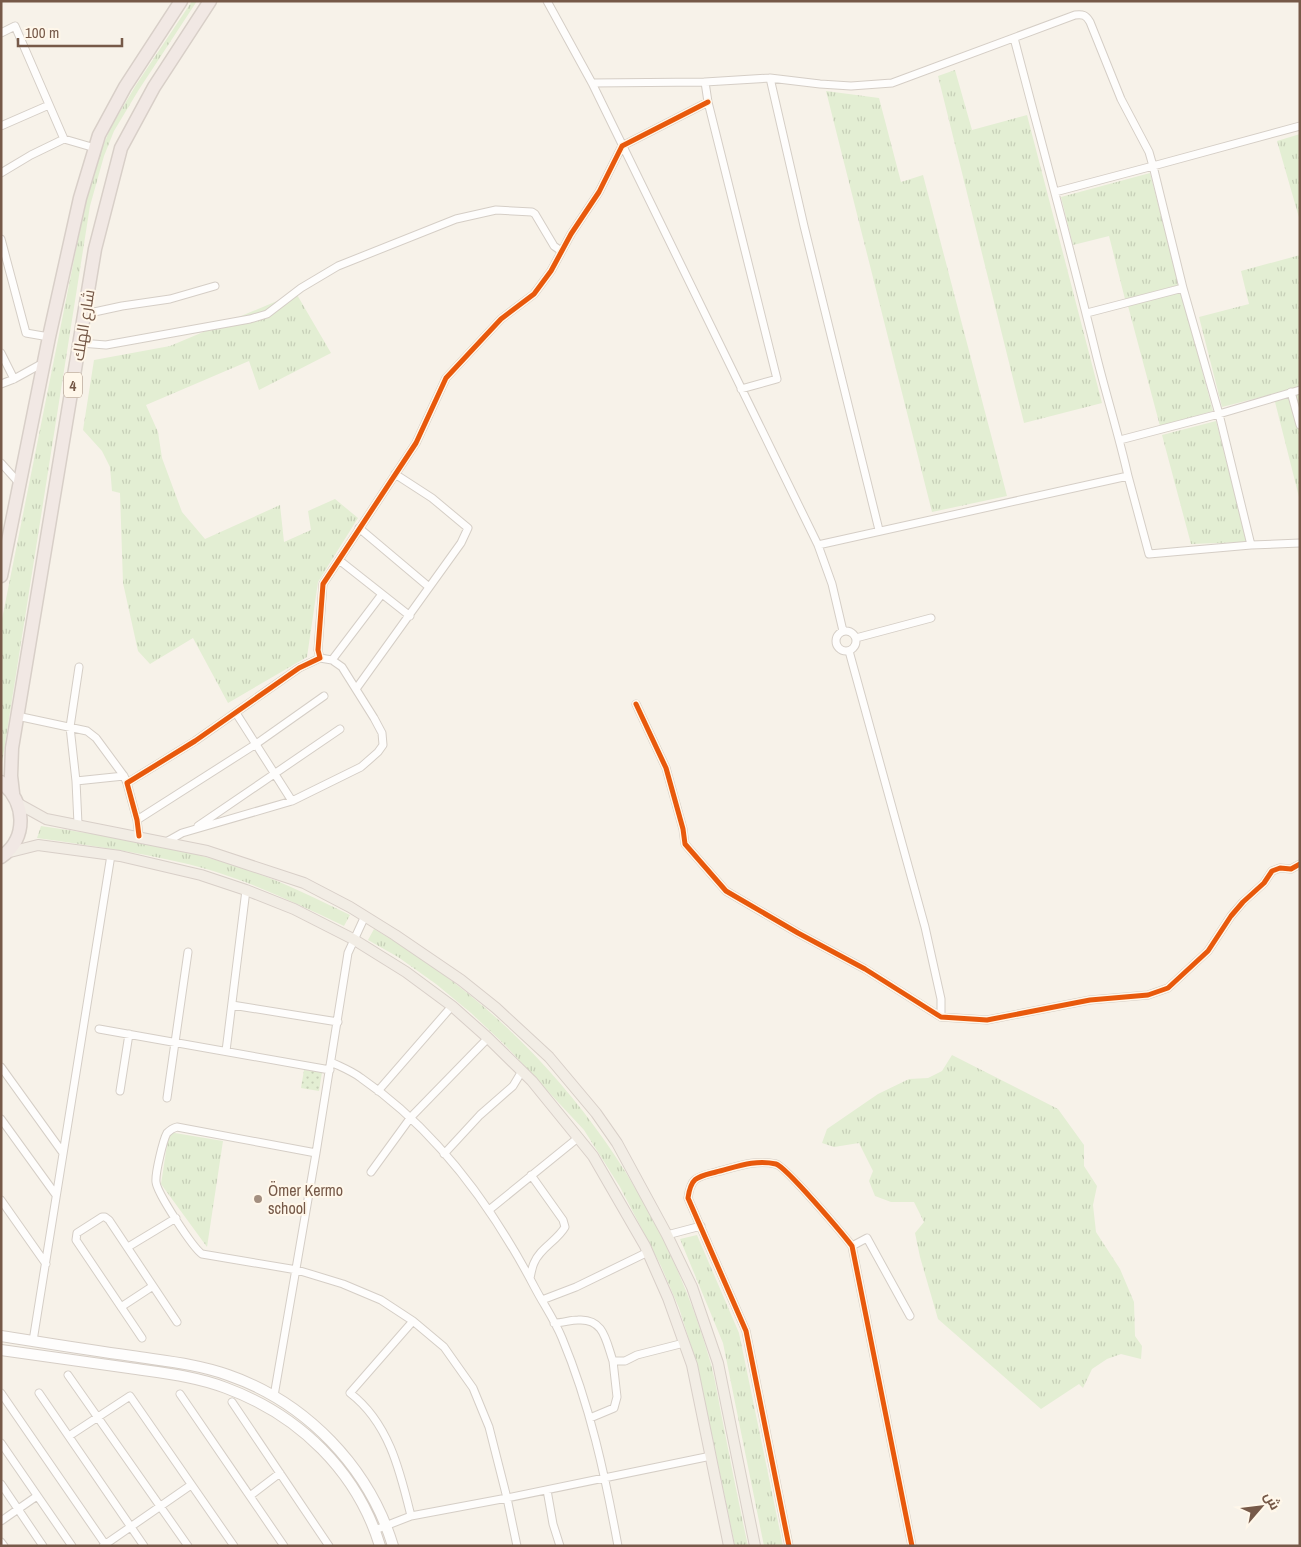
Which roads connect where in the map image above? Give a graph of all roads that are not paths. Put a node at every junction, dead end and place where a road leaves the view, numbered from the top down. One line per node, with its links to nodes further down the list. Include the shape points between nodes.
1 (181, 1): 15 (highway, شارع الهلك / 4, via 125,87 98,135)
2 (210, 1): 24 (highway, شارع الهلك / 4, via 154,87 121,148 95,249)
3 (547, 1): 8 (street)
4 (1, 33): 10 (street, via 15,26)
5 (1014, 38): 6 (street, via 892,83 851,86); 16 (street, via 1075,15 1086,16); 18 (street)
6 (770, 78): 7 (street); 42 (street)
7 (706, 82): 8 (street); 9 (street)
8 (592, 83): 14 (street)
9 (708, 102): 14 (street); 31 (street, via 777,379)
10 (49, 105): 11 (street); 13 (street)
11 (1, 126)
12 (1300, 126): 16 (street)
13 (64, 139): 15 (street); 17 (street)
14 (622, 146): 20 (street, via 599,192); 31 (street)
15 (95, 148): 25 (highway, شارع الهلك / 4, via 80,198)
16 (1153, 166): 18 (street); 22 (street)
17 (1, 173)
18 (1055, 192): 23 (street)
19 (1, 239): 25 (street, via 26,333)
20 (561, 251): 26 (street, via 554,246 532,212 486,211 456,218 338,266 267,314 106,345); 38 (street, via 534,294 501,319 446,378 416,443)
21 (216, 286): 24 (street, via 170,299)
22 (1183, 288): 23 (street); 34 (street)
23 (1087, 313): 36 (street)
24 (85, 314): 26 (highway, شارع الهلك / 4)
25 (49, 336): 28 (highway, شارع الهلك / 4)
26 (80, 343): 63 (highway, شارع الهلك / 4)
27 (1, 353): 29 (street)
28 (43, 363): 29 (street); 40 (highway, شارع الهلك / 4)
29 (14, 379): 30 (street)
30 (1, 384)
31 (741, 389): 44 (street)
32 (1300, 390): 33 (street)
33 (1291, 392): 34 (street); 35 (street)
34 (1219, 414): 36 (street); 45 (street)
35 (1300, 425)
36 (1120, 440): 39 (street)
37 (1, 463): 40 (street)
38 (395, 474): 41 (street); 49 (street, via 432,498 468,528 461,544)
39 (1128, 476): 42 (street); 45 (street, via 1148,554)
40 (19, 484): 46 (highway, شارع الهلك / 4)
41 (359, 528): 47 (street); 49 (street)
42 (879, 530): 44 (street)
43 (1300, 544): 45 (street)
44 (818, 545): 53 (street, via 832,584)
45 (1251, 545)
46 (4, 553): 48 (highway, شارع الهلك / 4)
47 (340, 560): 50 (street); 56 (street, via 323,584)
48 (1, 576)
49 (429, 587): 51 (street)
50 (382, 594): 51 (street); 57 (street)
51 (410, 616): 59 (street)
52 (932, 618): 54 (street)
53 (843, 631): 54 (street); 55 (street, via 837,635 836,646 841,651)
54 (856, 638): 55 (street, via 854,647)
55 (849, 651): 87 (street, via 925,927 942,999)
56 (320, 658): 57 (street); 62 (street, via 299,668)
57 (332, 660): 59 (street, via 342,667)
58 (79, 667): 64 (street)
59 (356, 689): 72 (street, via 382,734 383,745 361,767)
60 (324, 696): 66 (street)
61 (636, 704): 87 (street, via 666,768 685,844 726,891 865,969)
62 (236, 713): 66 (street); 68 (street, via 195,741)
63 (17, 716): 64 (street); 71 (highway, شارع الهلك / 4, via 11,776)
64 (70, 727): 68 (street, via 88,731 96,738); 69 (street)
65 (340, 729): 67 (street)
66 (256, 744): 67 (street); 73 (street)
67 (275, 774): 72 (street); 75 (street)
68 (126, 780): 69 (street); 73 (street)
69 (76, 781): 74 (street)
70 (1, 782): 71 (highway)
71 (16, 798): 74 (main road, via 46,819); 78 (highway, شارع الهلك, via 21,817 20,831)
72 (292, 801): 75 (street)
73 (137, 820): 76 (street)
74 (78, 824): 76 (main road)
75 (192, 830): 77 (street)
76 (139, 836): 77 (main road)
77 (166, 842): 82 (main road, via 207,851 304,883)
78 (4, 855): 79 (main road, via 38,845)
79 (111, 855): 81 (main road, via 201,875); 103 (street)
80 (1300, 864): 87 (street, via 1272,872 1231,916 1208,951 1168,988 1148,995 1090,1000 987,1020)
81 (246, 890): 83 (main road, via 294,909); 85 (street)
82 (365, 916): 83 (street); 113 (main road, via 461,980 549,1057 617,1143)
83 (353, 939): 86 (main road); 88 (street)
84 (188, 952): 92 (street)
85 (232, 1006): 88 (street); 93 (street)
86 (452, 1006): 91 (main road); 98 (street)
87 (941, 1017)
88 (338, 1022): 94 (street)
89 (99, 1028): 90 (street)
90 (129, 1034): 92 (street); 97 (street)
91 (488, 1038): 96 (main road); 100 (street)
92 (175, 1042): 93 (street); 99 (street)
93 (226, 1051): 94 (street)
94 (331, 1066): 98 (street, via 360,1077); 104 (street)
95 (1, 1067): 103 (street)
96 (522, 1071): 102 (main road); 105 (street, via 513,1086 480,1115)
97 (120, 1091)
98 (378, 1091): 100 (street)
99 (167, 1098)
100 (411, 1117): 105 (street); 106 (street)
101 (1, 1119): 108 (street)
102 (579, 1137): 107 (street); 116 (main road)
103 (63, 1153): 108 (street)
104 (316, 1153): 111 (street, via 174,1128 165,1138 156,1181); 118 (street)
105 (444, 1154): 110 (street, via 479,1194)
106 (371, 1172)
107 (531, 1175): 110 (street); 119 (street, via 565,1227 534,1262)
108 (56, 1195): 117 (street)
109 (1, 1200): 117 (street)
110 (488, 1210): 119 (street)
111 (176, 1218): 115 (street); 118 (street, via 202,1254)
112 (701, 1226): 113 (street); 114 (street, via 688,1198 690,1185 696,1178 754,1161 778,1165); 176 (street, via 746,1331)
113 (667, 1235): 175 (main road, via 692,1287 718,1363)
114 (852, 1246): 123 (street, via 867,1238); 177 (street)
115 (128, 1247): 120 (street); 122 (street, via 105,1217 76,1235 76,1240)
116 (648, 1252): 121 (street); 130 (main road)
117 (46, 1264): 129 (street)
118 (297, 1270): 124 (street, via 381,1300); 137 (street)
119 (530, 1278): 121 (street)
120 (154, 1286): 122 (street); 125 (street)
121 (542, 1300): 126 (street)
122 (122, 1307): 128 (street)
123 (910, 1316)
124 (413, 1321): 151 (street, via 444,1347 474,1388 489,1427); 154 (street, via 350,1393 369,1411 387,1438 400,1471)
125 (177, 1322)
126 (554, 1323): 132 (street, via 594,1321 601,1328); 140 (street, via 562,1337)
127 (1, 1336): 129 (street)
128 (142, 1338)
129 (33, 1341): 137 (street, via 198,1366 249,1383)
130 (684, 1342): 132 (street, via 637,1354 625,1361); 143 (main road)
131 (1, 1350): 158 (street, via 175,1375 225,1388 260,1403 294,1424 320,1446 347,1479)
132 (613, 1361): 140 (street, via 617,1397 614,1408)
133 (68, 1375): 139 (street)
134 (1, 1393): 160 (street)
135 (39, 1393): 141 (street)
136 (180, 1394): 150 (street)
137 (274, 1396): 156 (street, via 332,1441 363,1484)
138 (232, 1402): 144 (street)
139 (98, 1417): 141 (street); 147 (street, via 130,1396); 152 (street)
140 (590, 1418): 145 (street)
141 (69, 1436): 157 (street)
142 (1, 1442): 149 (street)
143 (711, 1456): 145 (street); 174 (main road)
144 (280, 1473): 150 (street); 168 (street)
145 (605, 1478): 148 (street); 173 (street)
146 (1, 1484): 153 (street)
147 (191, 1485): 152 (street); 166 (street)
148 (546, 1490): 151 (street); 172 (street)
149 (37, 1496): 153 (street); 163 (street)
150 (250, 1496): 167 (street)
151 (507, 1498): 154 (street); 171 (street)
152 (160, 1506): 157 (street); 165 (street)
153 (18, 1509): 155 (street); 162 (street)
154 (411, 1516): 156 (street)
155 (1, 1521)
156 (386, 1525): 158 (street); 170 (street)
157 (131, 1526): 160 (street); 164 (street)
158 (375, 1530): 169 (street)
159 (1, 1542): 161 (street)
160 (104, 1545)
161 (4, 1546)
162 (43, 1546)
163 (72, 1546)
164 (144, 1546)
165 (188, 1546)
166 (234, 1546)
167 (284, 1546)
168 (329, 1546)
169 (380, 1546)
170 (393, 1546)
171 (517, 1546)
172 (560, 1546)
173 (618, 1546)
174 (729, 1546)
175 (755, 1546)
176 (789, 1546)
177 (912, 1546)

